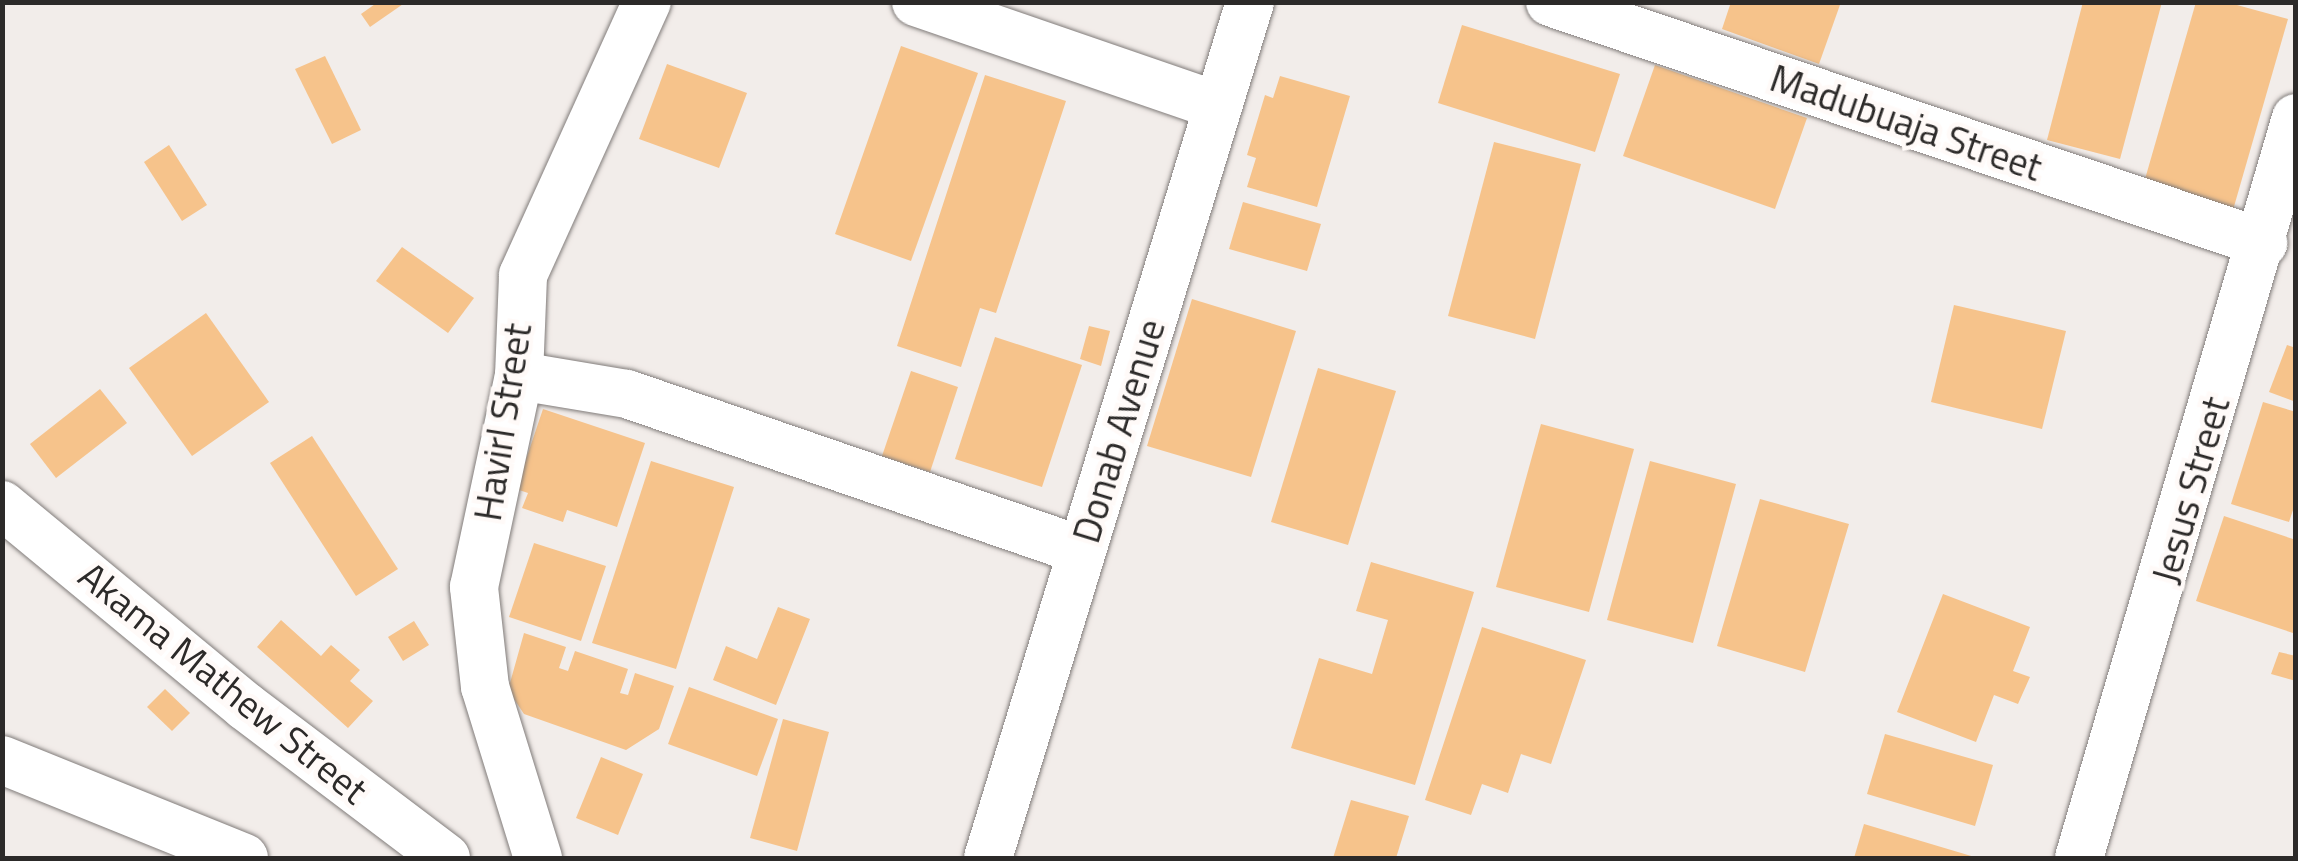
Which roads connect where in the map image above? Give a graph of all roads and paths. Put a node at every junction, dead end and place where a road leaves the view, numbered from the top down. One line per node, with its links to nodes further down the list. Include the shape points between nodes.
1 (647, 2): 8 (street, Havirl Street, via 524,275)
2 (916, 2): 5 (street)
3 (1250, 2): 5 (street, Donab Avenue)
4 (1550, 2): 7 (street, Madubuaja Street)
5 (1218, 106): 10 (street, Donab Avenue)
6 (2296, 118): 7 (street, Jesus Street)
7 (2263, 243): 16 (street, Jesus Street)
8 (519, 376): 10 (street, via 627,394); 14 (street, Havirl Street, via 474,587 474,626)
9 (2, 504): 13 (street, Akama Mathew Street, via 245,706)
10 (1082, 551): 15 (street, Donab Avenue)
11 (2, 760): 12 (street)
12 (244, 858)
13 (446, 858)
14 (538, 858)
15 (988, 858)
16 (2079, 858)

